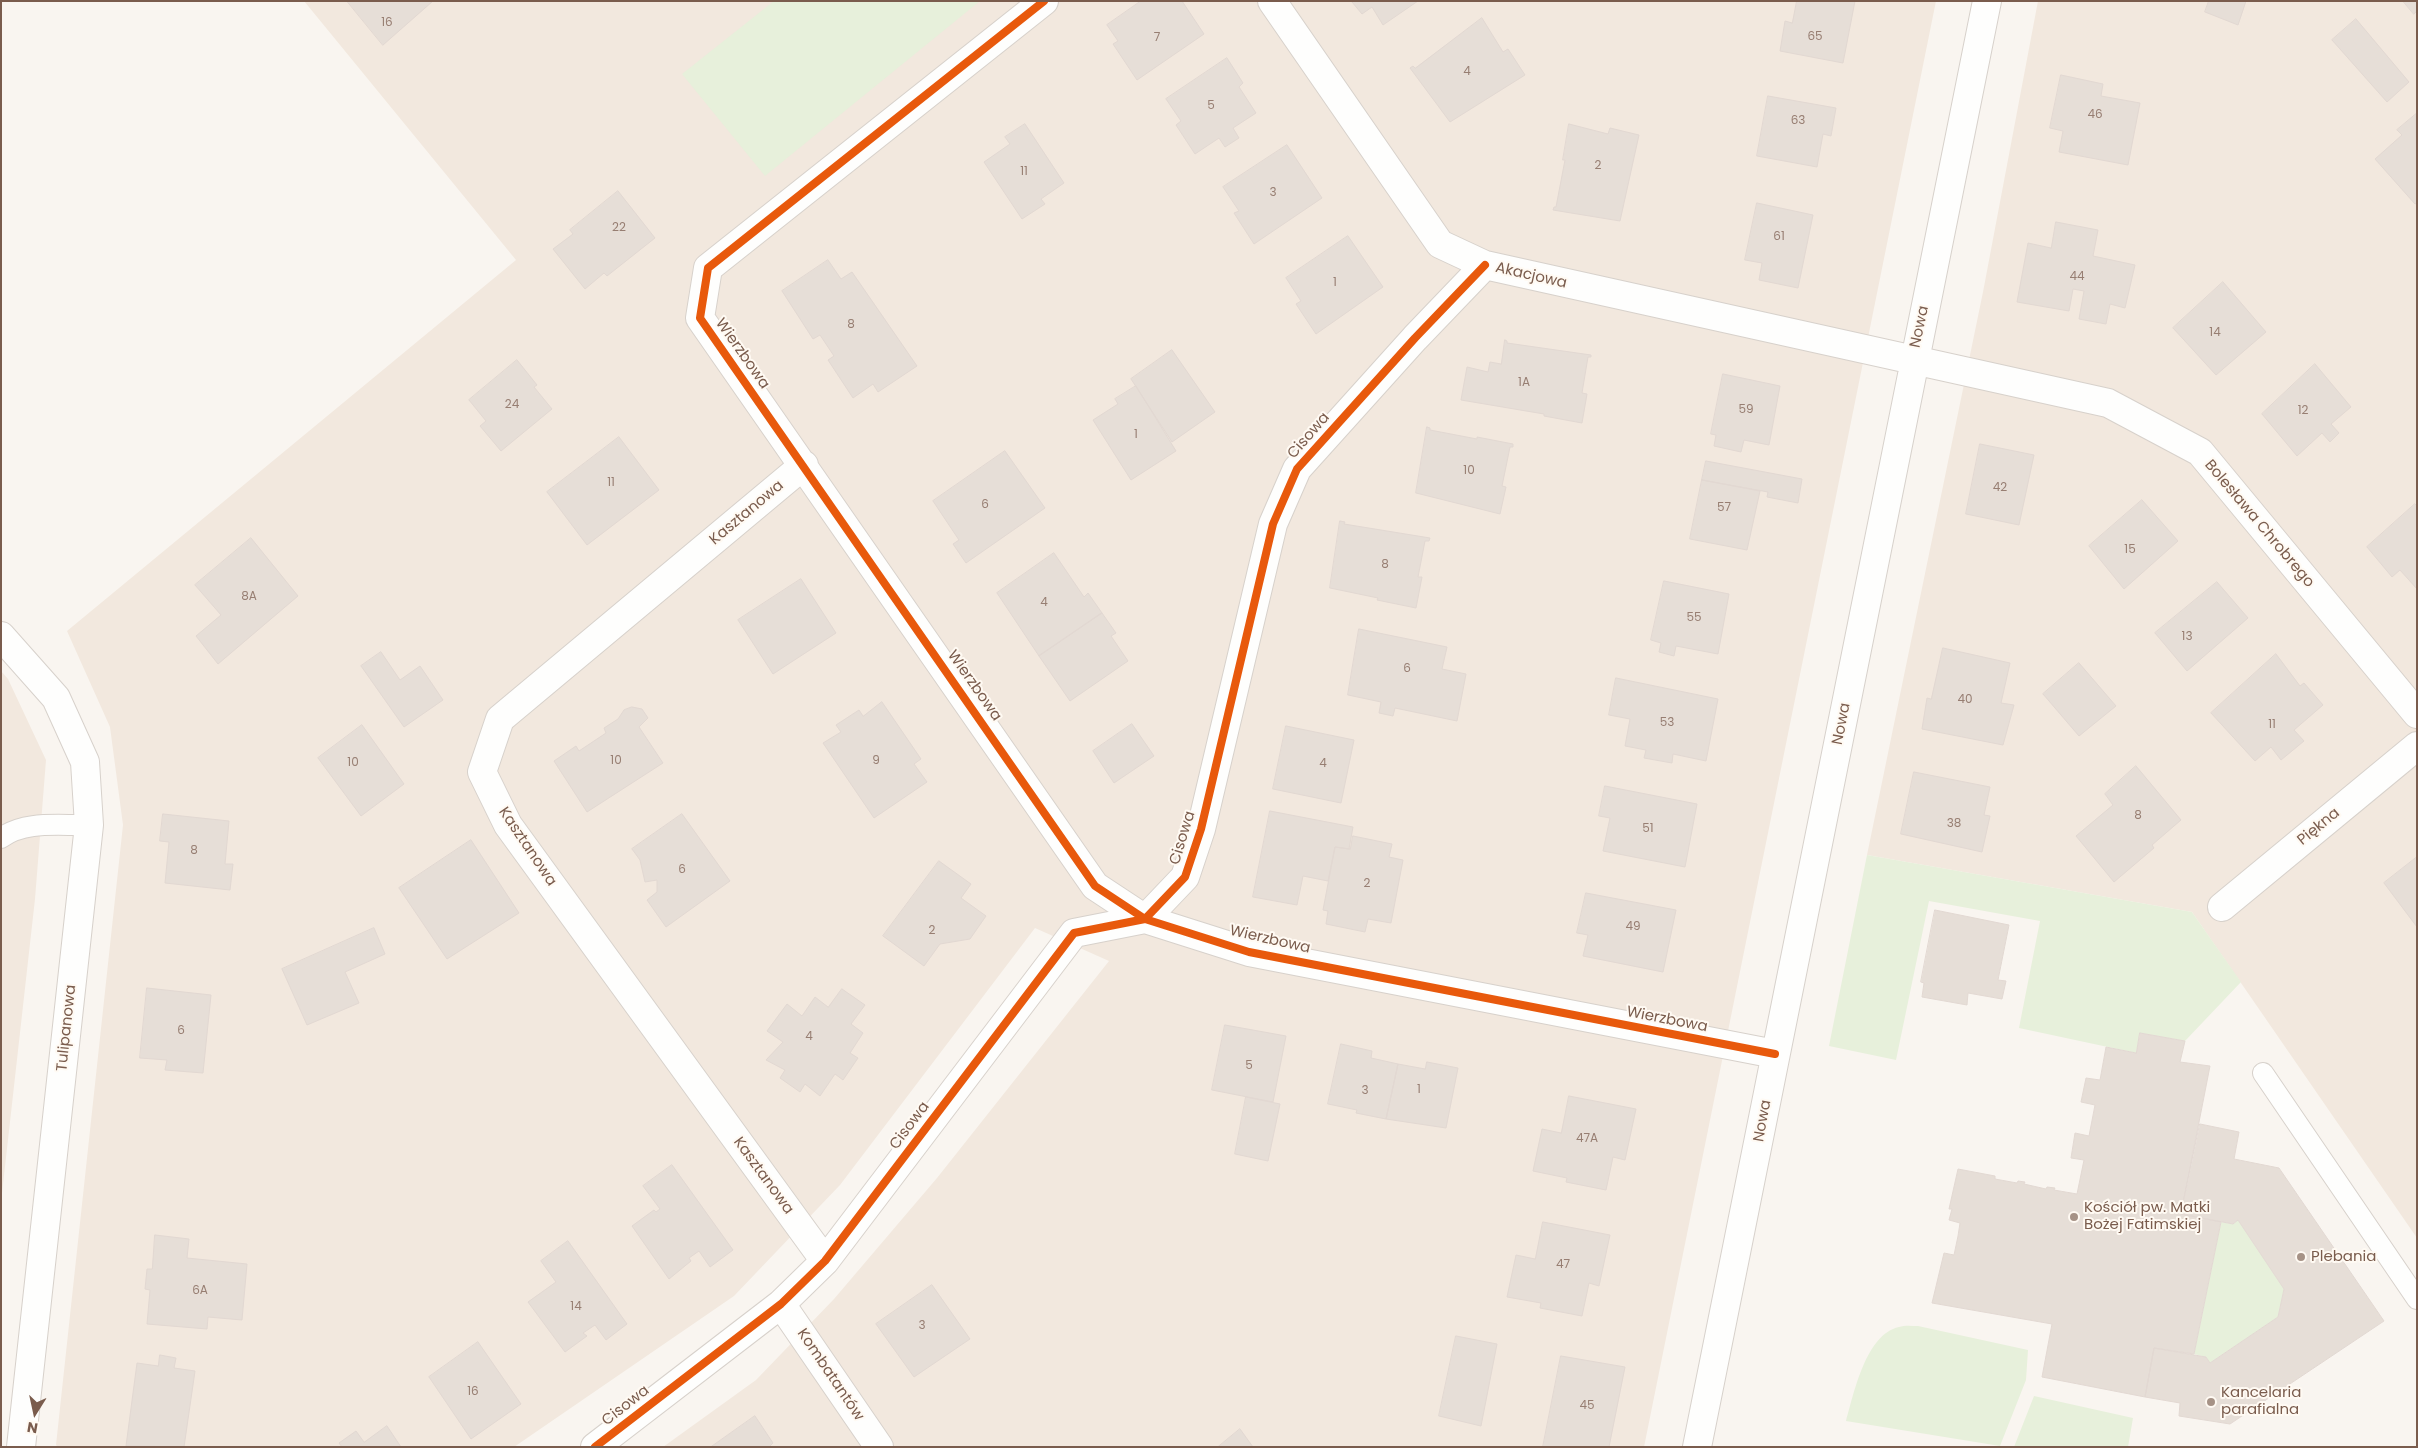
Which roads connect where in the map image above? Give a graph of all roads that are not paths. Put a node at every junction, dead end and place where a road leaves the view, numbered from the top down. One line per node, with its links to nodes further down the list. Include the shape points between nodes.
1 (1044, 1): 6 (street, Wierzbowa, via 708,268 700,318)
2 (1272, 1): 4 (street, Akacjowa, via 1440,244)
3 (1987, 1): 5 (street, Nowa)
4 (1485, 265): 5 (street, Akacjowa); 13 (street, Cisowa, via 1297,469 1274,524 1202,829 1185,877)
5 (1913, 361): 8 (street, Bolesława Chrobrego, via 2108,403 2200,452); 14 (street, Nowa)
6 (804, 465): 13 (street, Wierzbowa, via 1095,886); 16 (street, Kasztanowa, via 500,718 482,772 508,825)
7 (1, 636): 10 (street, Tulipanowa, via 56,698 85,762)
8 (2417, 714)
9 (2417, 746): 12 (street, Piękna)
10 (89, 825): 11 (lane, via 29,826); 19 (street, Tulipanowa)
11 (1, 838)
12 (2222, 907)
13 (1145, 919): 14 (street, Wierzbowa, via 1249,952); 16 (street, Cisowa, via 1074,933)
14 (1775, 1054): 22 (street, Nowa)
15 (2263, 1073): 17 (lane)
16 (824, 1261): 18 (street, Cisowa)
17 (2417, 1299)
18 (781, 1304): 20 (street, Cisowa); 21 (street, Kombatantów)
19 (21, 1447)
20 (595, 1447)
21 (879, 1447)
22 (1697, 1447)

